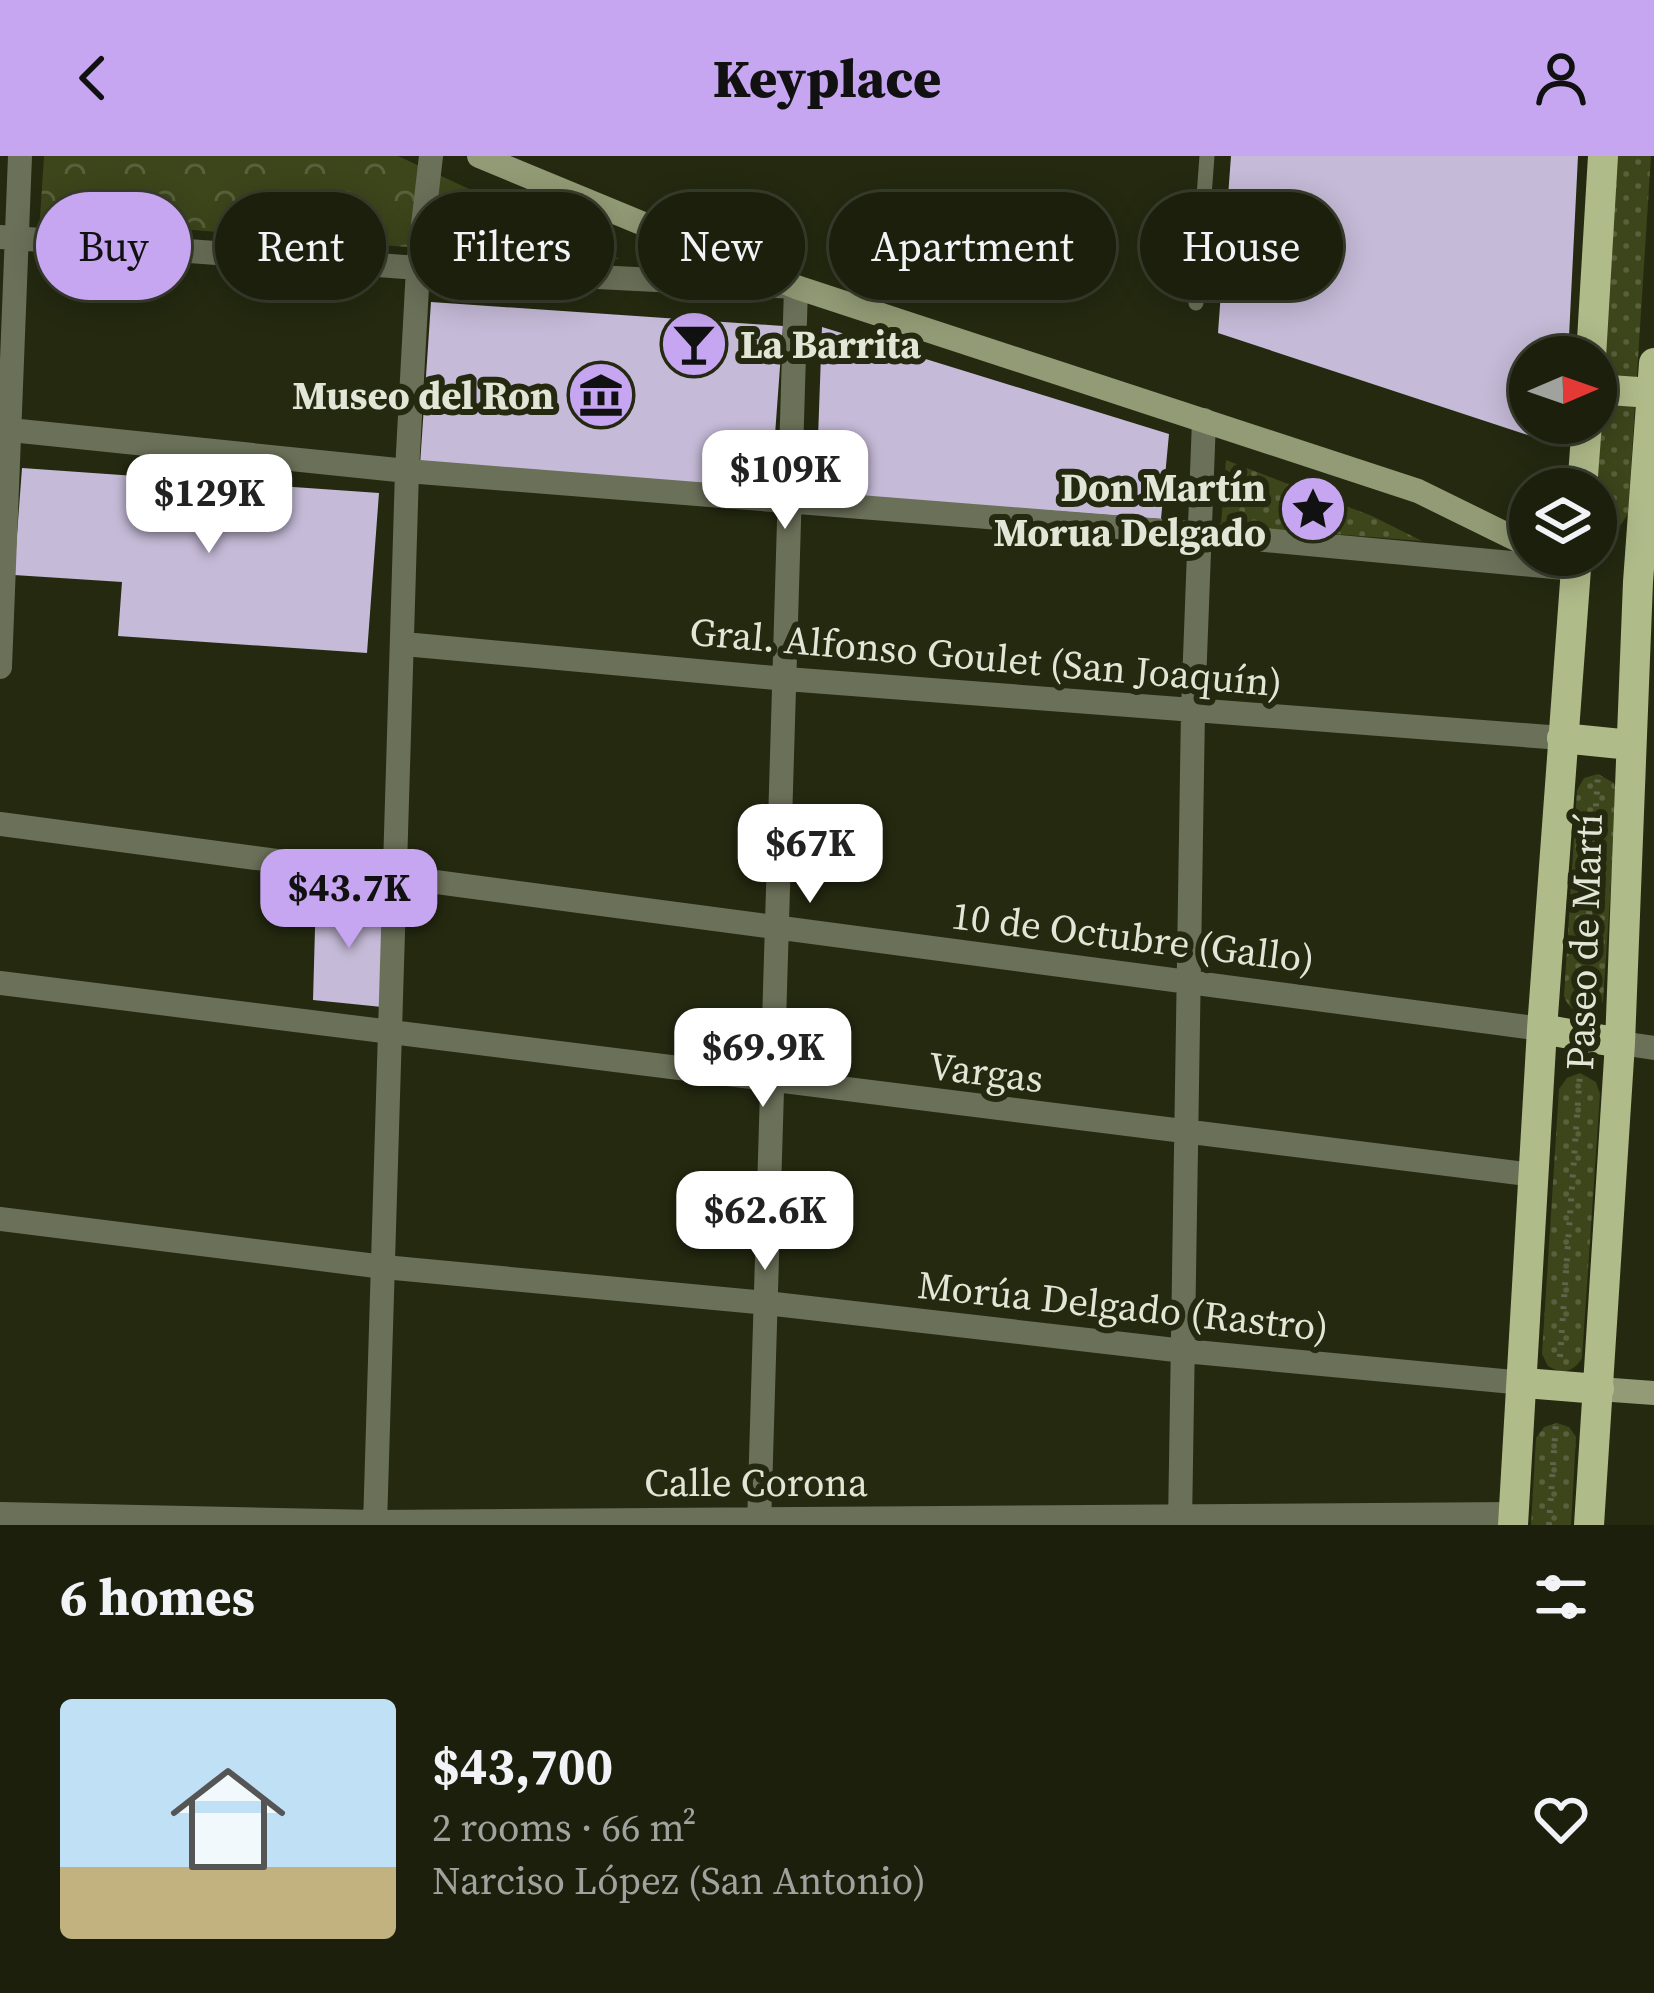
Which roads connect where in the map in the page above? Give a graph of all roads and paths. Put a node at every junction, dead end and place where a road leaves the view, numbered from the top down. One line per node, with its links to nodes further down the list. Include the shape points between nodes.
1 (20, 156): 8 (street)
2 (431, 156): 6 (street)
3 (479, 156): 7 (main road)
4 (1207, 156): 13 (lane)
5 (1603, 156): 14 (main road)
6 (427, 192)
7 (638, 222)
8 (8, 238): 9 (street); 18 (street)
9 (410, 267)
10 (805, 290): 17 (main road)
11 (416, 300): 19 (street)
12 (796, 300): 20 (street)
13 (1196, 303)
14 (1592, 336)
15 (1653, 383): 16 (main road); 25 (main road, Paseo de Martí)
16 (1617, 387)
17 (1204, 420): 21 (street); 22 (main road, via 1418,491)
18 (4, 430): 19 (street); 27 (street)
19 (407, 471): 20 (street); 26 (street)
20 (791, 502): 21 (street); 28 (street)
21 (1201, 534): 23 (street); 29 (street)
22 (1509, 536)
23 (1509, 556)
24 (1567, 576): 30 (main road, Paseo de Martí)
25 (1645, 617): 31 (main road, Paseo de Martí)
26 (404, 644): 28 (street, Gral. Alfonso Goulet (San Joaquín)); 34 (street)
27 (0, 667)
28 (786, 679): 29 (street, Gral. Alfonso Goulet (San Joaquín)); 35 (street)
29 (1192, 710): 30 (street, Gral. Alfonso Goulet (San Joaquín)); 36 (street)
30 (1562, 738): 31 (main road); 39 (main road, Paseo de Martí)
31 (1631, 745): 41 (main road, Paseo de Martí)
32 (1598, 774): 38 (path)
33 (0, 824): 34 (street, 10 de Octubre (Gallo))
34 (395, 880): 35 (street, 10 de Octubre (Gallo)); 40 (street)
35 (779, 928): 36 (street, 10 de Octubre (Gallo)); 44 (street)
36 (1187, 979): 39 (street, 10 de Octubre (Gallo)); 45 (street)
37 (0, 983): 40 (street, Vargas)
38 (1583, 1014)
39 (1543, 1028): 41 (main road); 46 (main road, Paseo de Martí)
40 (392, 1035): 44 (street, Vargas); 48 (street)
41 (1620, 1043): 42 (street); 53 (main road, Paseo de Martí)
42 (1654, 1048)
43 (1580, 1073): 51 (path)
44 (776, 1081): 45 (street, Vargas); 49 (street)
45 (1184, 1134): 46 (street, Vargas); 50 (street)
46 (1534, 1175): 52 (main road, Paseo de Martí)
47 (0, 1219): 48 (street, Morúa Delgado (Rastro))
48 (385, 1267): 49 (street, Morúa Delgado (Rastro)); 60 (street)
49 (766, 1303): 50 (street, Morúa Delgado (Rastro)); 58 (street)
50 (1184, 1351): 52 (street, Morúa Delgado (Rastro)); 59 (street)
51 (1559, 1371)
52 (1524, 1383): 53 (main road); 57 (main road, Paseo de Martí)
53 (1599, 1389): 54 (main road); 62 (main road, Paseo de Martí)
54 (1654, 1393)
55 (1556, 1421): 61 (path)
56 (0, 1514): 60 (street, Calle Corona)
57 (1513, 1520): 59 (street, Calle Corona)
58 (760, 1521): 59 (street, Calle Corona); 60 (street, Calle Corona)
59 (1180, 1522)
60 (375, 1523)
61 (1550, 1525)
62 (1588, 1525)

